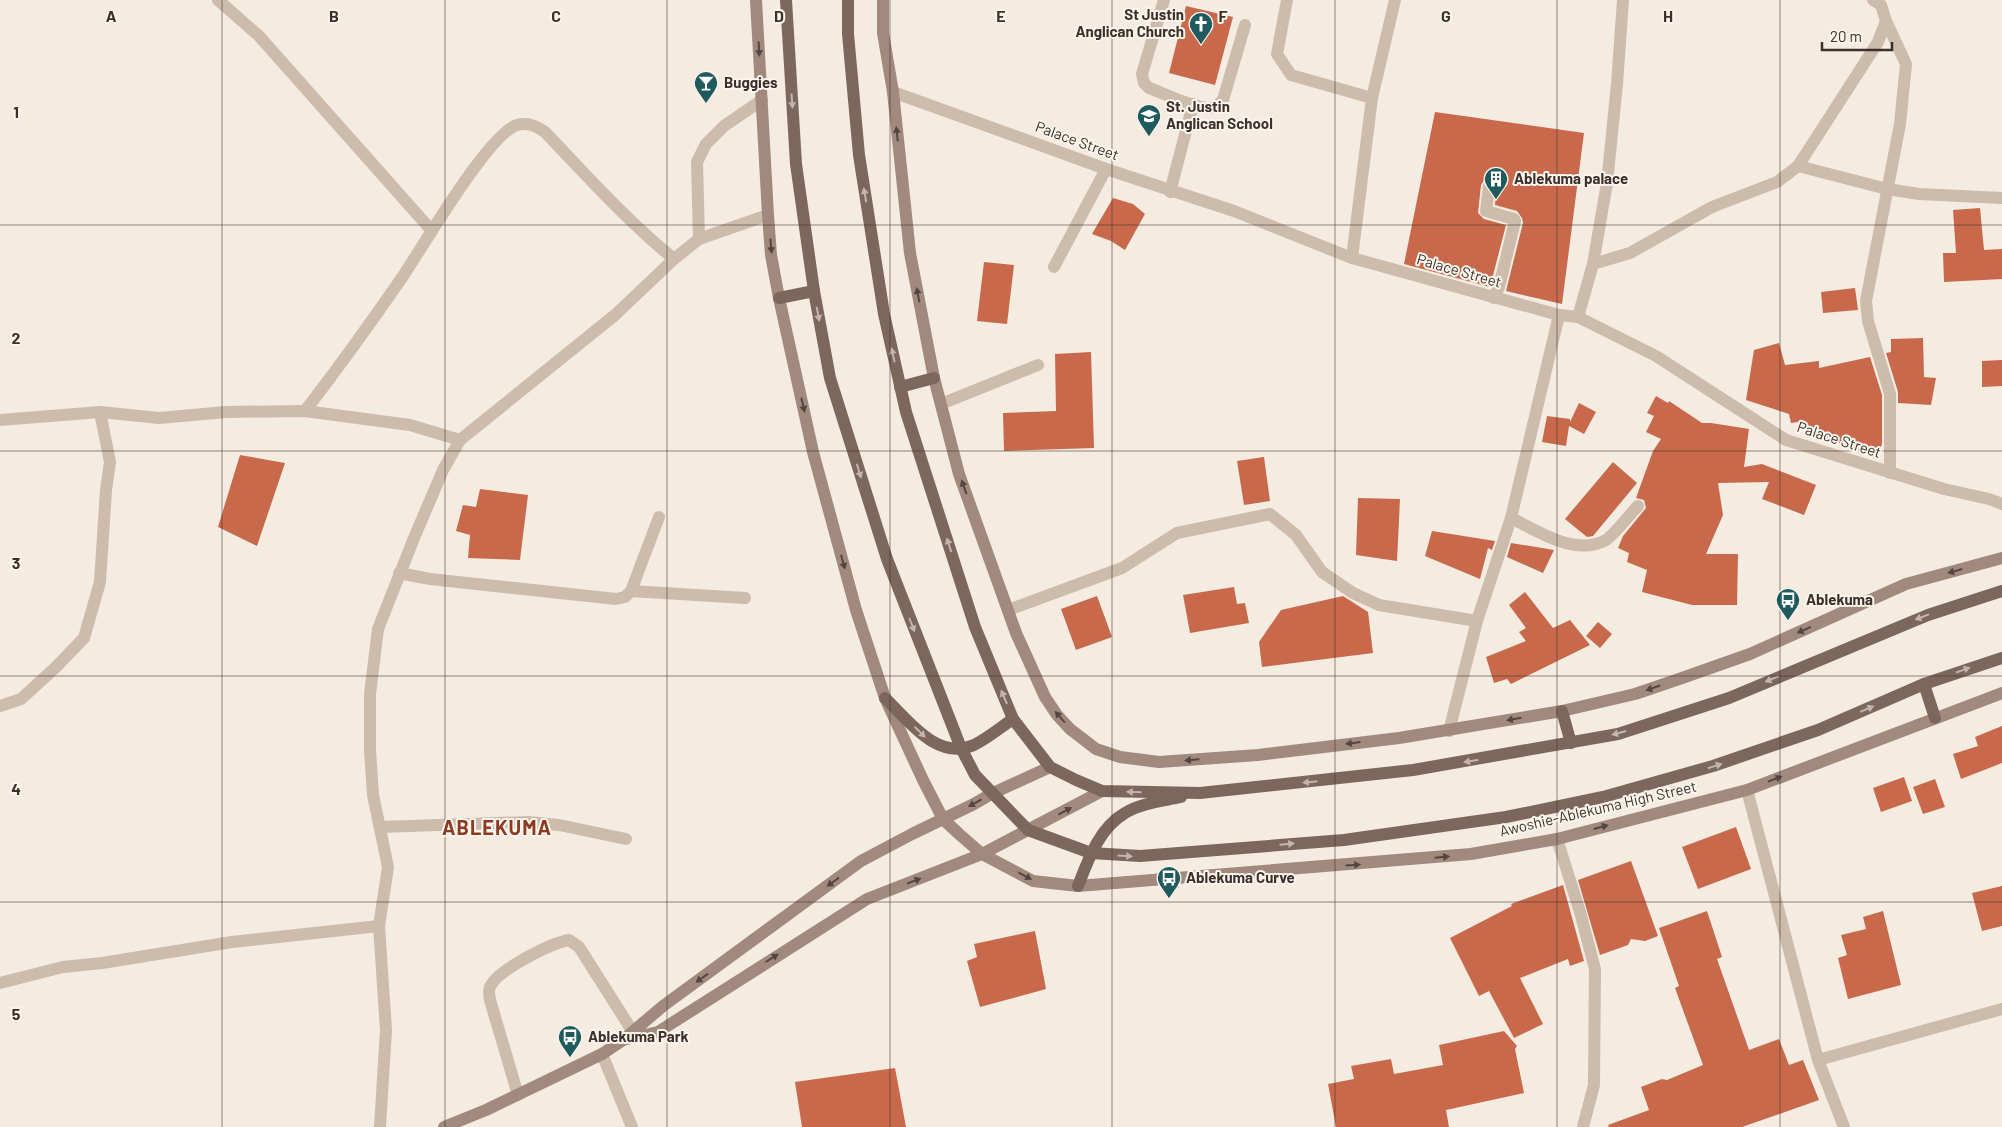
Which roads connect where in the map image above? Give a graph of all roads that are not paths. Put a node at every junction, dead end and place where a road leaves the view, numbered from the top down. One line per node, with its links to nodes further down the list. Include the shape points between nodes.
1 (218, 0): 24 (street, via 259,36)
2 (756, 0): 15 (street, Awoshie-Ablekuma High Street, one-way to 15)
3 (786, 0): 30 (main road, one-way to 30, via 796,164)
4 (848, 0): 37 (main road, one-way to 4, via 884,314 859,155)
5 (883, 0): 13 (street, via 883,34)
6 (1164, 0): 16 (street, via 1142,74 1144,83 1149,88)
7 (1288, 0): 14 (street, via 1277,54 1291,75)
8 (1395, 0): 14 (street)
9 (1622, 0): 28 (street, via 1607,183)
10 (1873, 0): 11 (street, via 1881,6)
11 (1886, 20): 17 (street, via 1878,42); 20 (street, via 1906,64 1900,124)
12 (1245, 25): 16 (street, via 1223,100 1210,108)
13 (893, 92): 18 (street, Palace Street); 36 (street, one-way to 13, via 910,253)
14 (1372, 98): 27 (street)
15 (762, 100): 23 (street, Awoshie-Ablekuma High Street); 25 (street, via 724,126 706,144 697,162)
16 (1193, 104): 21 (street)
17 (1798, 166): 20 (street); 28 (street, via 1777,182 1712,207 1630,253)
18 (1106, 169): 21 (street, Palace Street); 29 (street)
19 (1490, 186): 32 (street, via 1486,211 1515,221)
20 (1887, 189): 22 (street); 43 (street, via 1866,301 1868,321 1890,394)
21 (1170, 192): 27 (street, Palace Street, via 1234,211)
22 (2002, 198)
23 (768, 215): 25 (street); 31 (street, Awoshie-Ablekuma High Street, one-way to 31)
24 (432, 231): 26 (street, via 500,136 516,125 532,124 545,132 608,200); 39 (street, via 360,338)
25 (699, 239): 26 (street)
26 (674, 258): 42 (street, via 615,315)
27 (1352, 258): 32 (street, Palace Street)
28 (1593, 264): 34 (street)
29 (1054, 268)
30 (814, 291): 31 (main road); 65 (main road, one-way to 65, via 830,378 887,559)
31 (779, 298): 58 (street, Awoshie-Ablekuma High Street, one-way to 58, via 813,452 856,610)
32 (1494, 298): 33 (street, Palace Street)
33 (1559, 315): 34 (street, Palace Street); 47 (street)
34 (1578, 316): 43 (street, Palace Street, via 1656,356 1786,440)
35 (1038, 365): 38 (street)
36 (934, 378): 37 (main road); 38 (street)
37 (900, 387): 62 (main road, one-way to 37, via 975,627)
38 (941, 404): 53 (street, one-way to 38, via 959,474)
39 (305, 411): 40 (street, via 226,412 159,418); 42 (street, via 410,425)
40 (100, 412): 41 (street); 59 (street, via 110,462 100,582 84,638 21,699)
41 (0, 420)
42 (460, 440): 49 (street, via 443,470)
43 (1890, 473): 44 (street, Palace Street)
44 (2002, 504)
45 (1638, 506): 47 (street, via 1606,540 1587,545 1562,543)
46 (659, 517): 50 (street)
47 (1511, 518): 54 (street)
48 (2002, 558): 60 (street, one-way to 60, via 1906,584 1750,654 1690,675 1635,694)
49 (399, 573): 50 (street, via 616,599); 72 (street, via 378,629 370,694 373,795)
50 (631, 591): 52 (street)
51 (2002, 591): 64 (main road, one-way to 64, via 1920,618 1729,698 1618,734)
52 (745, 598)
53 (1008, 610): 54 (street, via 1122,568 1177,533 1270,514 1296,535 1322,572 1354,593 1379,604); 63 (street, one-way to 53, via 1258,755 1159,762 1120,757 1096,749 1070,729 1053,709)
54 (1478, 621): 63 (street)
55 (2002, 658): 56 (main road, Awoshie-Ablekuma High Street, one-way to 55)
56 (1924, 684): 61 (main road); 77 (main road, Awoshie-Ablekuma High Street, one-way to 56, via 1140,856 1344,840 1506,817 1584,801 1730,760 1818,730)
57 (2002, 693): 61 (street, Awoshie-Ablekuma High Street)
58 (885, 698): 65 (main road, one-way to 65, via 931,742 945,748); 71 (street, Awoshie-Ablekuma High Street)
59 (0, 706)
60 (1562, 711): 63 (street, one-way to 63); 64 (main road)
61 (1935, 718): 67 (street, Awoshie-Ablekuma High Street, one-way to 61)
62 (1013, 719): 65 (main road, via 974,744); 66 (main road)
63 (1449, 730)
64 (1571, 743): 69 (main road, one-way to 69, via 1413,770)
65 (961, 748): 70 (main road, via 975,775)
66 (1050, 767): 68 (main road); 70 (street)
67 (1747, 790): 75 (street, Awoshie-Ablekuma High Street, one-way to 67); 84 (street)
68 (1102, 791): 69 (main road, one-way to 68); 73 (street, one-way to 68)
69 (1200, 793): 77 (main road, via 1126,812 1111,823)
70 (991, 794): 71 (street, one-way to 71); 73 (main road)
71 (943, 818): 76 (street, Awoshie-Ablekuma High Street); 82 (street, one-way to 82, via 861,861 663,1006)
72 (381, 827): 74 (street, via 528,822); 79 (street, via 388,867)
73 (1028, 830): 76 (street); 77 (main road, Awoshie-Ablekuma High Street)
74 (626, 839)
75 (1557, 839): 78 (street, Awoshie-Ablekuma High Street, one-way to 75, via 1471,854); 89 (street, via 1595,969 1594,1084)
76 (982, 854): 78 (street, Awoshie-Ablekuma High Street, one-way to 78, via 1033,881); 82 (street, one-way to 76, via 658,1032 867,899)
77 (1091, 854): 78 (main road)
78 (1078, 886)
79 (380, 926): 80 (street, via 232,942 63,967); 86 (street, via 386,1030)
80 (0, 983)
81 (2002, 1009): 84 (street)
82 (628, 1036): 83 (street); 85 (street, via 579,947 569,940 555,942 497,976 489,987)
83 (602, 1054): 85 (street); 88 (street)
84 (1818, 1060): 90 (street)
85 (518, 1095): 87 (street)
86 (380, 1127)
87 (444, 1127)
88 (632, 1127)
89 (1583, 1127)
90 (1844, 1127)

